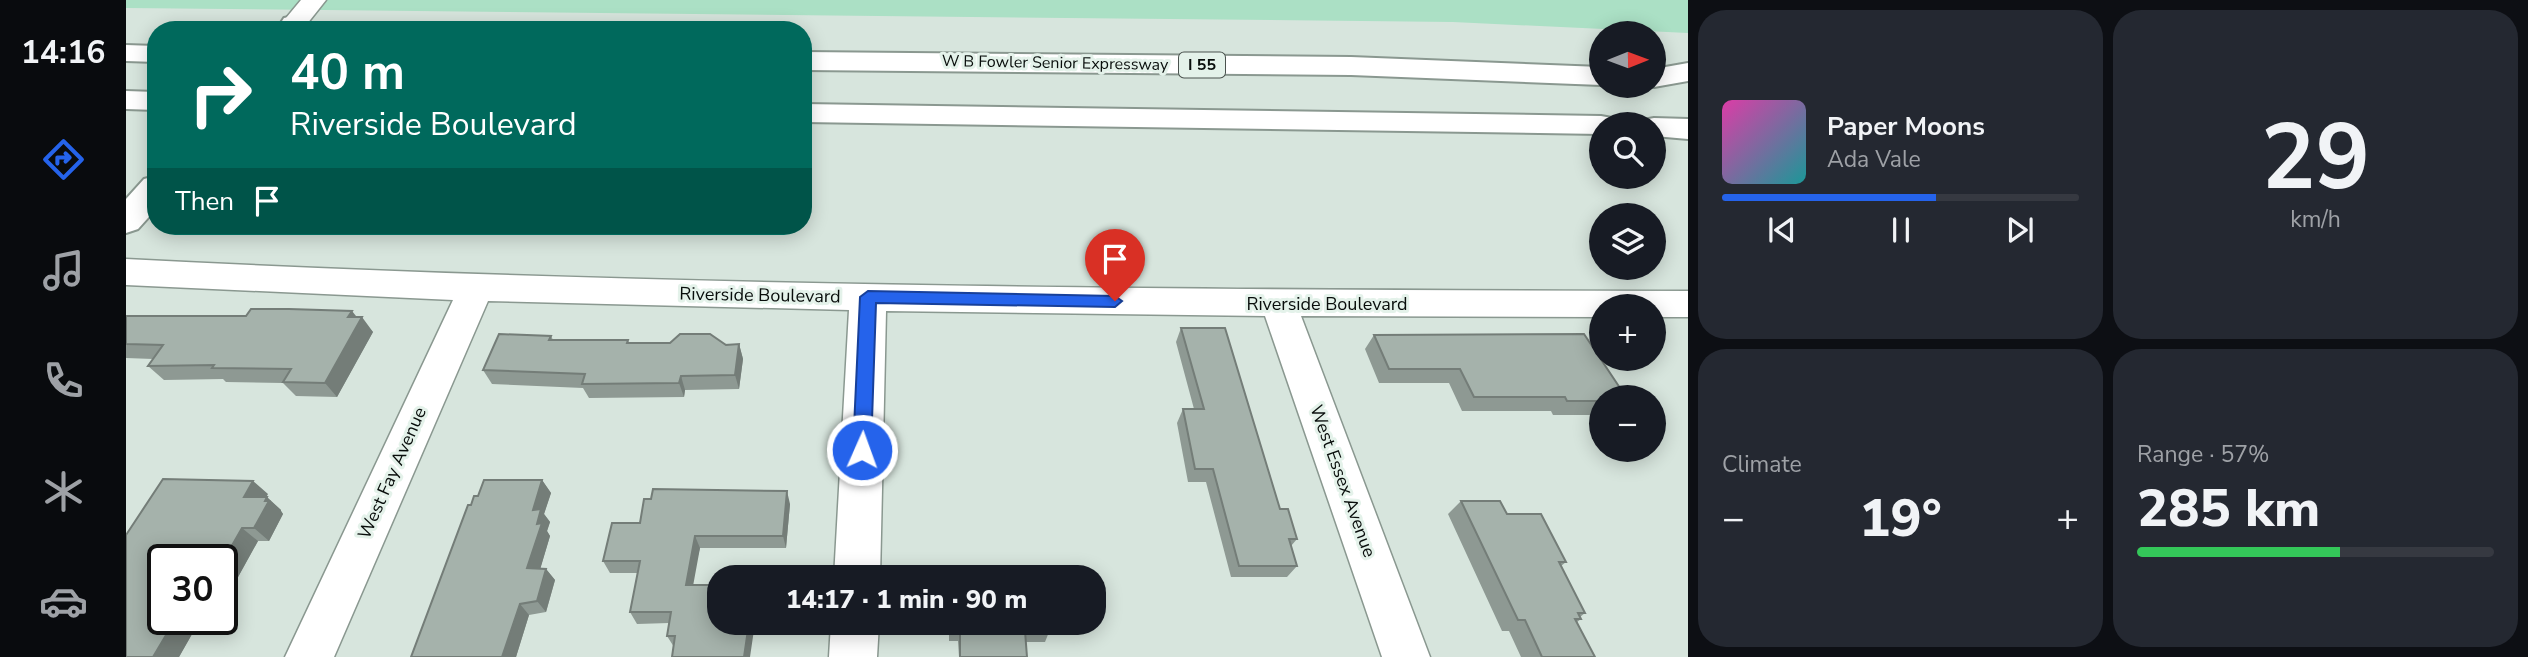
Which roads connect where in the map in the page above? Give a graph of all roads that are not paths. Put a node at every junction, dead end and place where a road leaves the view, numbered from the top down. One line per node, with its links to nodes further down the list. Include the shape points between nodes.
1 (314, 0): 2 (street)
2 (297, 21)
3 (126, 54): 4 (main road)
4 (147, 54)
5 (812, 61): 7 (main road, W B Fowler Senior Expressway / I 55, via 1351,66)
6 (1688, 72): 8 (main road)
7 (1589, 76)
8 (1666, 76)
9 (1666, 79): 10 (main road)
10 (1688, 81)
11 (126, 100): 12 (main road)
12 (147, 101)
13 (812, 113): 14 (main road)
14 (1589, 125)
15 (1666, 128): 16 (main road)
16 (1688, 129)
17 (147, 197): 18 (main road)
18 (126, 221)
19 (126, 272): 20 (street, Riverside Boulevard)
20 (476, 288): 21 (street, Riverside Boulevard); 26 (street, West Fay Avenue)
21 (868, 297): 22 (street, Riverside Boulevard); 24 (street)
22 (1279, 304): 23 (street, Riverside Boulevard); 28 (street, West Essex Avenue)
23 (1688, 304)
24 (858, 565)
25 (854, 635): 27 (street)
26 (309, 657)
27 (853, 657)
28 (1406, 657)

